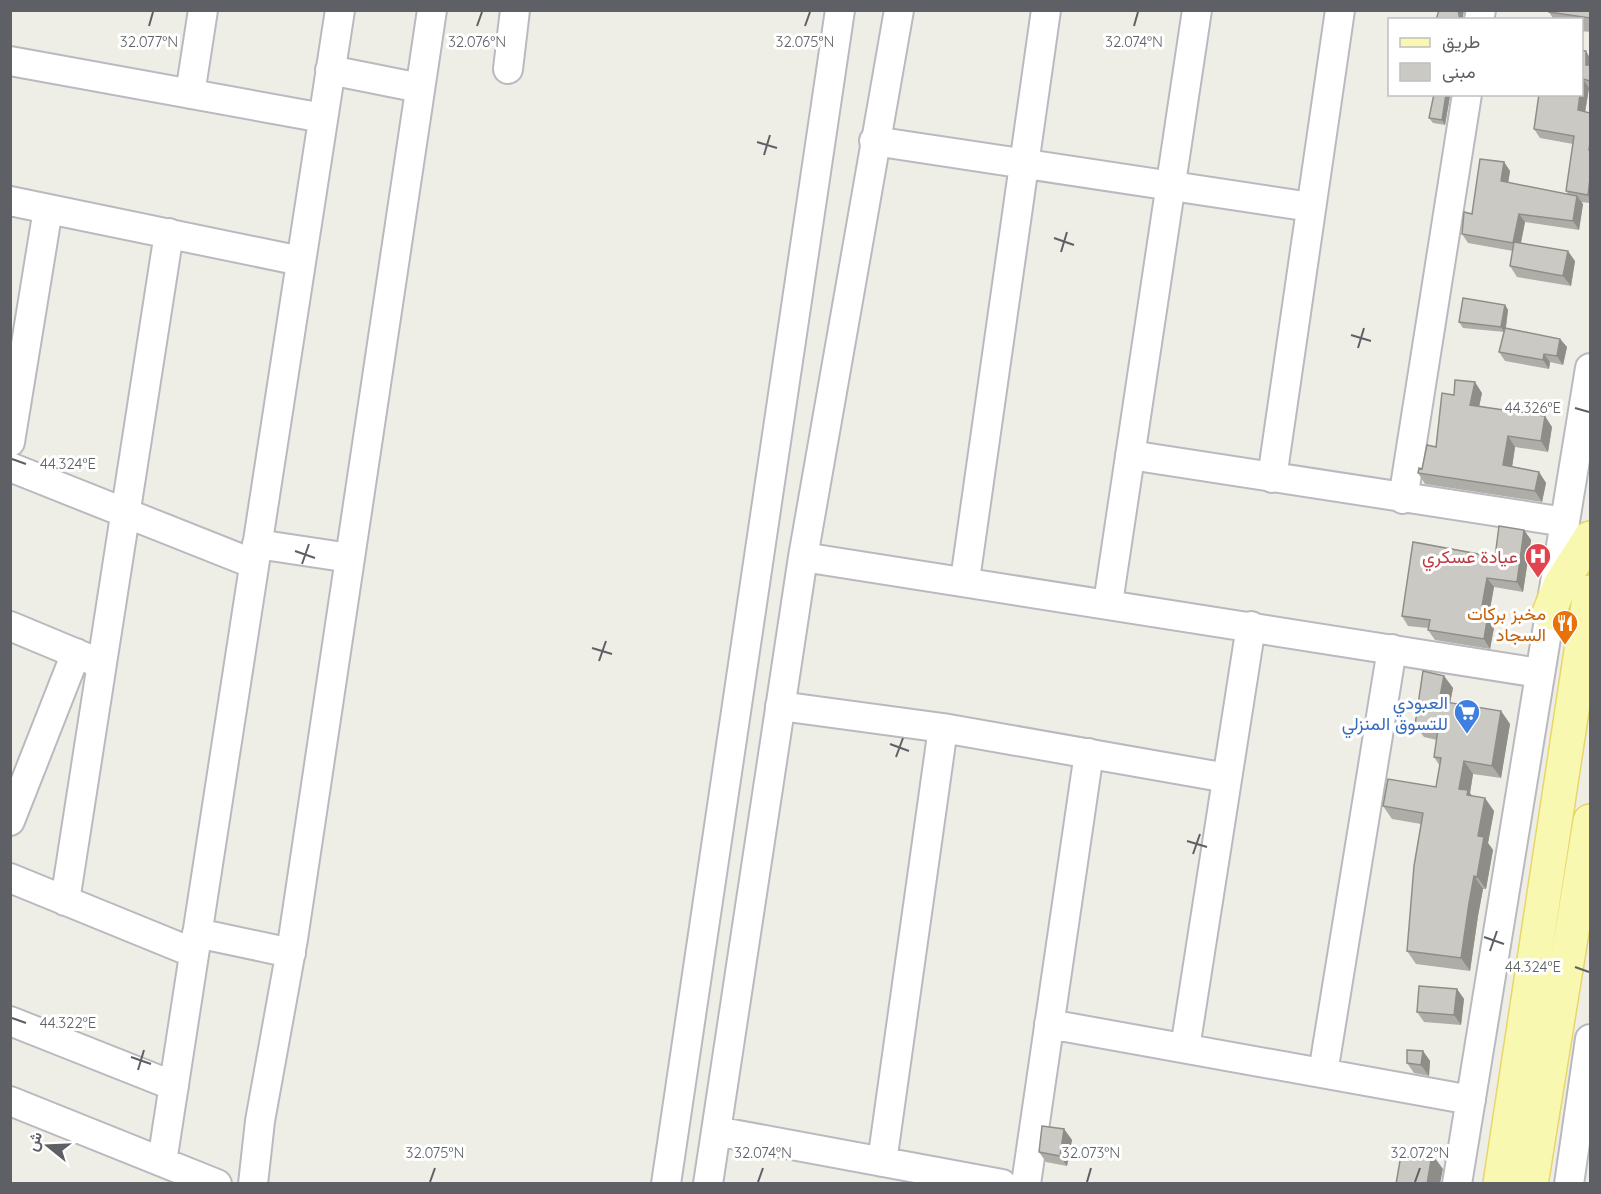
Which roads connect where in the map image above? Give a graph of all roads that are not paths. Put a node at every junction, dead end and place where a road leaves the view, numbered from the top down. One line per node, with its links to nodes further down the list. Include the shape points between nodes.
1 (203, 10): 14 (street)
2 (340, 10): 12 (street)
3 (432, 10): 13 (street)
4 (515, 10): 11 (street)
5 (840, 10): 70 (street)
6 (899, 10): 17 (street)
7 (1046, 10): 18 (street)
8 (1197, 10): 19 (street)
9 (1340, 10): 21 (street)
10 (10, 61): 14 (street)
11 (508, 69)
12 (330, 70): 13 (street); 16 (street)
13 (420, 88): 36 (street)
14 (190, 94): 16 (street)
15 (1467, 96): 31 (street)
16 (323, 118): 24 (street)
17 (874, 141): 18 (street); 35 (street)
18 (1024, 164): 19 (street); 37 (street)
19 (1170, 186): 21 (street); 28 (street)
20 (10, 201): 22 (street)
21 (1311, 207): 30 (street)
22 (48, 209): 23 (street); 25 (street)
23 (169, 233): 24 (street); 32 (street)
24 (301, 261): 34 (street)
25 (20, 312): 27 (street)
26 (1590, 368): 33 (street)
27 (10, 442)
28 (1130, 456): 30 (street); 39 (street)
29 (10, 467): 32 (street)
30 (1272, 478): 31 (street)
31 (1403, 500): 33 (street)
32 (125, 513): 34 (street); 44 (street)
33 (1577, 530): 40 (main road)
34 (256, 554): 36 (street); 54 (street)
35 (803, 556): 37 (street); 46 (street)
36 (350, 558): 55 (street)
37 (965, 580): 39 (street)
38 (1590, 592): 75 (main road)
39 (1108, 603): 42 (street)
40 (1549, 613): 45 (street)
41 (10, 626): 44 (street)
42 (1251, 626): 43 (street); 49 (street)
43 (1392, 649): 45 (street); 60 (street)
44 (89, 659): 50 (street); 53 (street)
45 (1539, 673): 62 (street)
46 (780, 706): 47 (street); 64 (street)
47 (943, 728): 48 (street); 66 (street)
48 (1089, 753): 49 (street); 57 (street)
49 (1227, 778): 59 (street)
50 (10, 821)
51 (1590, 821): 76 (main road)
52 (10, 878): 53 (street)
53 (65, 900): 54 (street)
54 (196, 943): 55 (street); 61 (street)
55 (291, 953): 69 (street, via 260,1121)
56 (10, 1021): 61 (street)
57 (1050, 1024): 59 (street); 73 (street)
58 (1590, 1039): 67 (street)
59 (1185, 1048): 60 (street)
60 (1323, 1073): 62 (street)
61 (174, 1086): 65 (street)
62 (1471, 1100): 74 (street)
63 (10, 1101): 65 (street)
64 (716, 1131): 66 (street); 71 (street)
65 (162, 1162): 68 (street)
66 (882, 1162): 72 (street)
67 (1576, 1176)
68 (217, 1184)
69 (253, 1184)
70 (666, 1184)
71 (708, 1184)
72 (1002, 1184)
73 (1026, 1184)
74 (1457, 1184)
75 (1500, 1184)
76 (1531, 1184)

